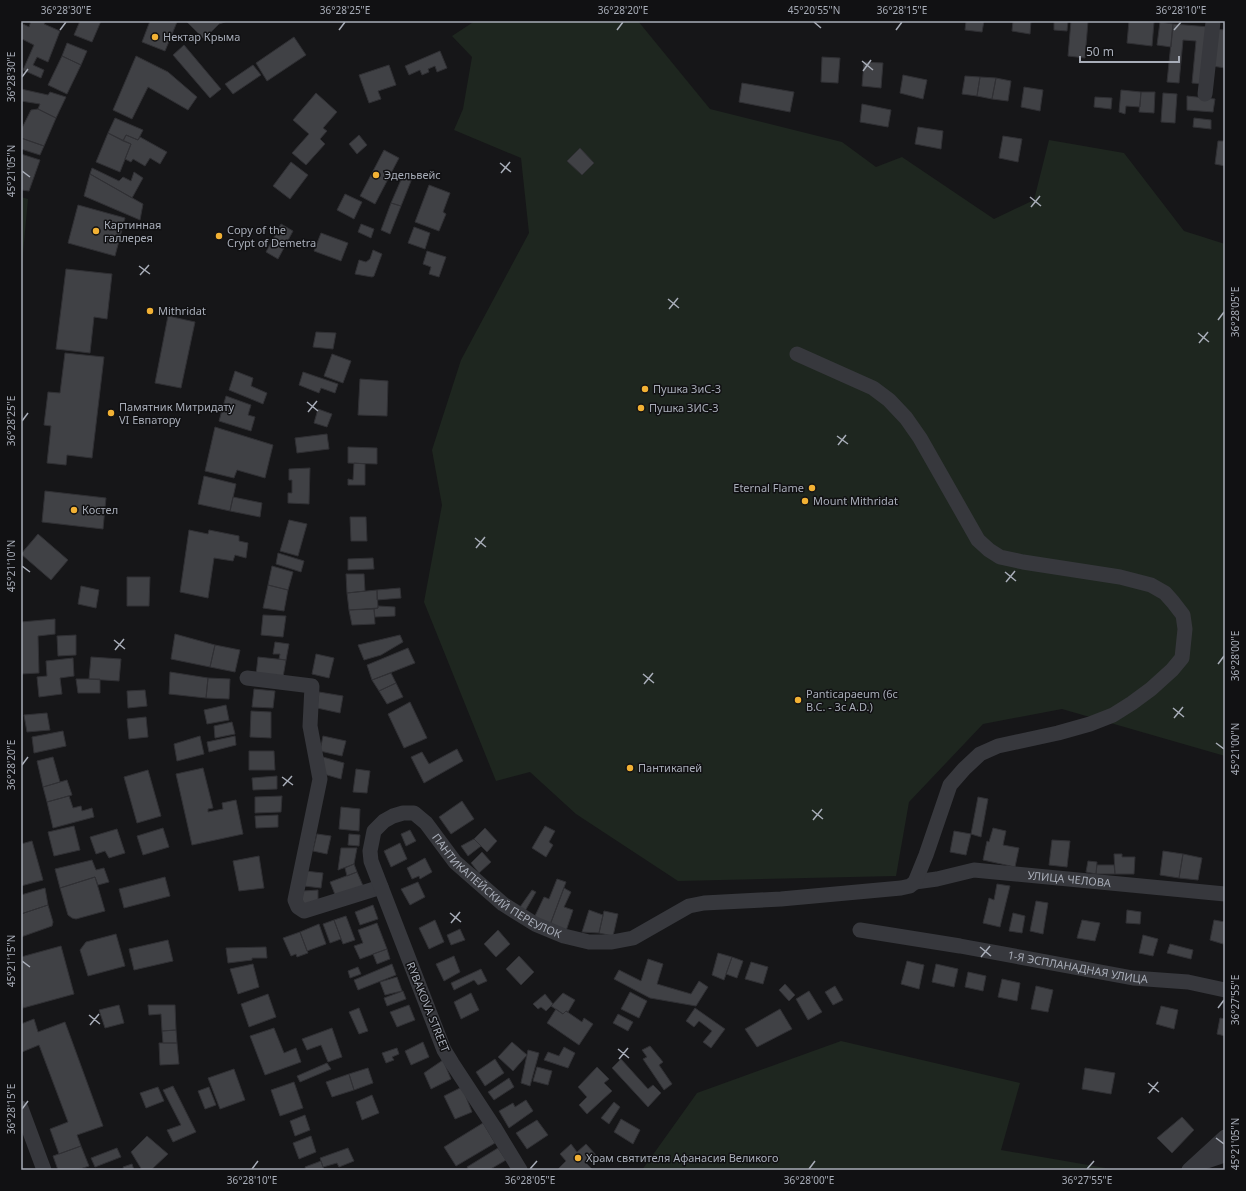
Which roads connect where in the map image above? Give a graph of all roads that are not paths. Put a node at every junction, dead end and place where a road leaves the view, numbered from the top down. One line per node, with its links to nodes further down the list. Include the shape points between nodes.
1 (1213, 22): 2 (street)
2 (1205, 94)
3 (797, 354): 6 (street, via 873,388 889,400 920,438 978,540 989,550 1000,557 1023,562 1120,577 1151,585 1165,593 1183,615 1186,629 1182,658 1161,680 1132,703 1090,724 998,746 980,754 964,769 950,785)
4 (247, 678): 7 (street, via 312,686 310,726 320,779 295,900 298,907 304,911)
5 (414, 814): 6 (street, ПАНТИКАПЕЙСКИЙ ПЕРЕУЛОК, via 426,823 455,862 503,904 535,924 564,936 589,942 612,942 633,938 689,906 704,903 901,888); 7 (street, RYBAKOVA STREET, via 393,816 374,831 370,862)
6 (915, 882): 8 (street, УЛИЦА ЧЕЛОВА, via 974,870)
7 (381, 887): 16 (street, RYBAKOVA STREET, via 444,1050)
8 (1225, 894)
9 (860, 930): 10 (street, 1-Я ЭСПЛАНАДНАЯ УЛИЦА, via 1133,978 1188,982)
10 (1225, 990)
11 (21, 1108): 15 (street)
12 (1225, 1137): 14 (street)
13 (1225, 1155): 14 (street)
14 (1193, 1167)
15 (40, 1169)
16 (520, 1170)

